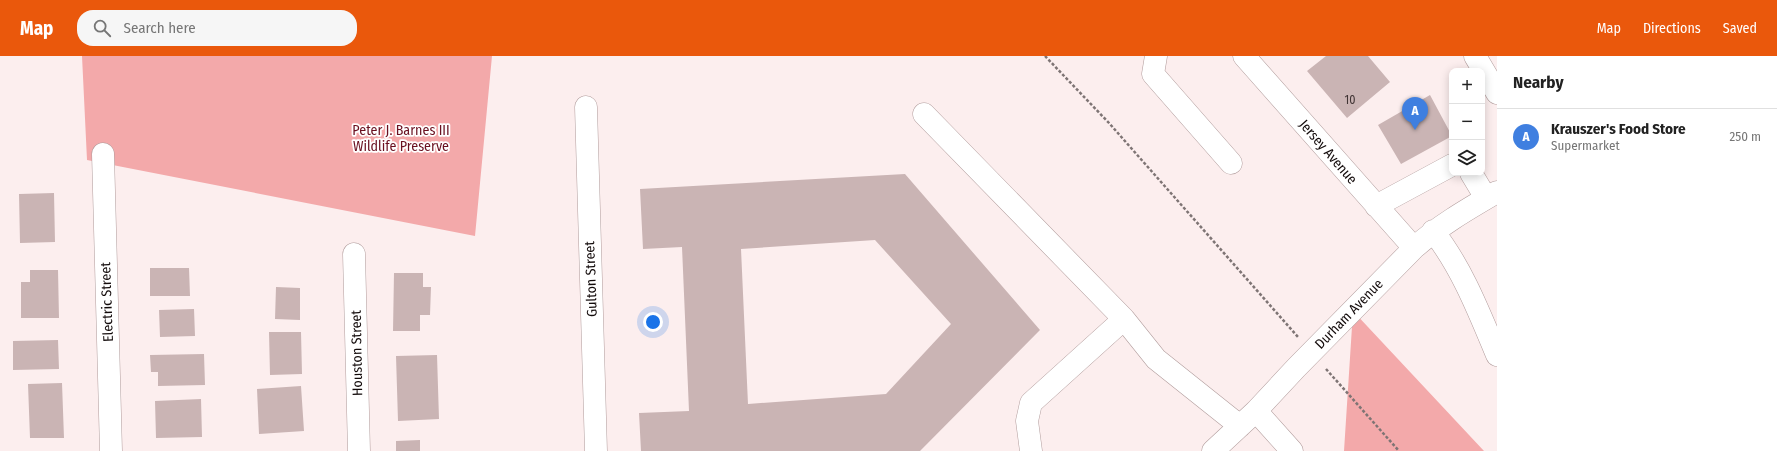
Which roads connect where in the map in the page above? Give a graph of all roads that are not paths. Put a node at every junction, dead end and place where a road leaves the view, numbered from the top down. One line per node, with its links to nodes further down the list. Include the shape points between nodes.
1 (1156, 56): 8 (street, via 1154,74)
2 (1244, 56): 12 (street, Jersey Avenue)
3 (1475, 56): 4 (street)
4 (1497, 93)
5 (586, 107): 22 (street, Gulton Street)
6 (924, 114): 16 (street)
7 (103, 154): 20 (street, Electric Street)
8 (1231, 163)
9 (1449, 166): 12 (street)
10 (1474, 176): 11 (street)
11 (1492, 195): 13 (street, Durham Avenue)
12 (1376, 206): 14 (street, Jersey Avenue)
13 (1433, 231): 14 (street, Durham Avenue); 17 (street, via 1447,249 1472,295)
14 (1414, 248): 18 (street, Durham Avenue)
15 (354, 254): 21 (street, Houston Street)
16 (1124, 319): 19 (street, via 1156,359); 23 (street, via 1031,403 1027,421)
17 (1497, 355)
18 (1256, 411): 19 (street, Durham Avenue); 25 (street)
19 (1240, 426): 24 (street, Durham Avenue)
20 (111, 451)
21 (359, 451)
22 (596, 451)
23 (1031, 451)
24 (1213, 451)
25 (1292, 451)

